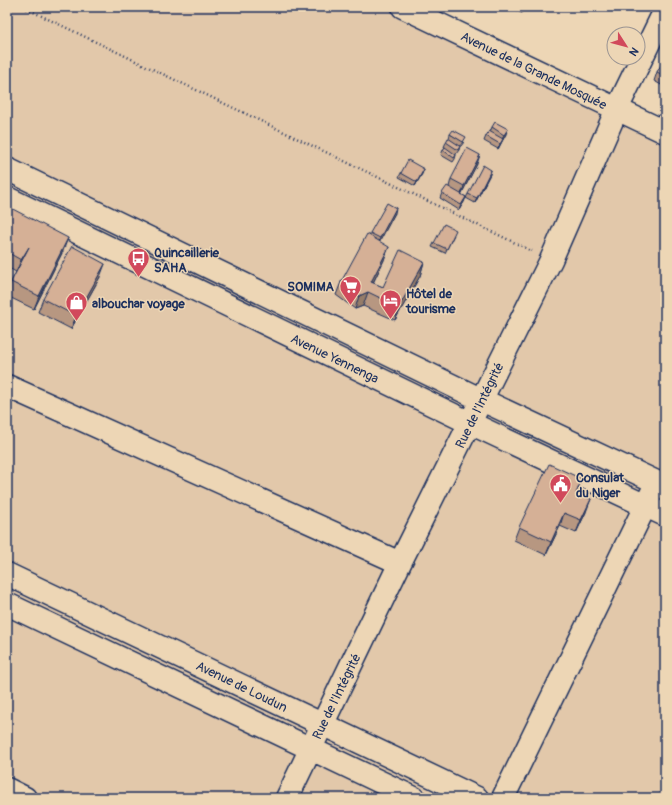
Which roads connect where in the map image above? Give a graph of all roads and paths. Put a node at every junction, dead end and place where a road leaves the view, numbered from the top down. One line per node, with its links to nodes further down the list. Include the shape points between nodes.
1 (23, 7): 8 (path)
2 (403, 7): 4 (street, Avenue de la Grande Mosquée)
3 (665, 10): 4 (street, Rue de l'Intégrité)
4 (617, 109): 5 (street, Avenue de la Grande Mosquée); 8 (street, Rue de l'Intégrité)
5 (665, 132)
6 (7, 169): 10 (street, Avenue Yennenga)
7 (7, 198): 11 (street, Avenue Yennenga)
8 (551, 260): 10 (street, Rue de l'Intégrité)
9 (7, 386): 15 (street)
10 (482, 400): 11 (street, Rue de l'Intégrité); 12 (street, Avenue Yennenga)
11 (470, 423): 13 (street, Avenue Yennenga); 15 (street, Rue de l'Intégrité)
12 (662, 484): 13 (street)
13 (645, 505): 14 (street, Avenue Yennenga); 27 (street)
14 (665, 515)
15 (400, 563): 20 (street, Rue de l'Intégrité)
16 (7, 574): 18 (street, Avenue de Loudun)
17 (7, 604): 19 (street, Avenue de Loudun)
18 (237, 684): 19 (street); 20 (street, Avenue de Loudun)
19 (225, 708): 21 (street, Avenue de Loudun)
20 (322, 725): 21 (street, Rue de l'Intégrité); 26 (street, Avenue de Loudun)
21 (311, 749): 24 (street, Rue de l'Intégrité); 25 (street, Avenue de Loudun)
22 (7, 789): 23 (street)
23 (25, 798)
24 (287, 798)
25 (414, 798)
26 (477, 798)
27 (503, 798)

